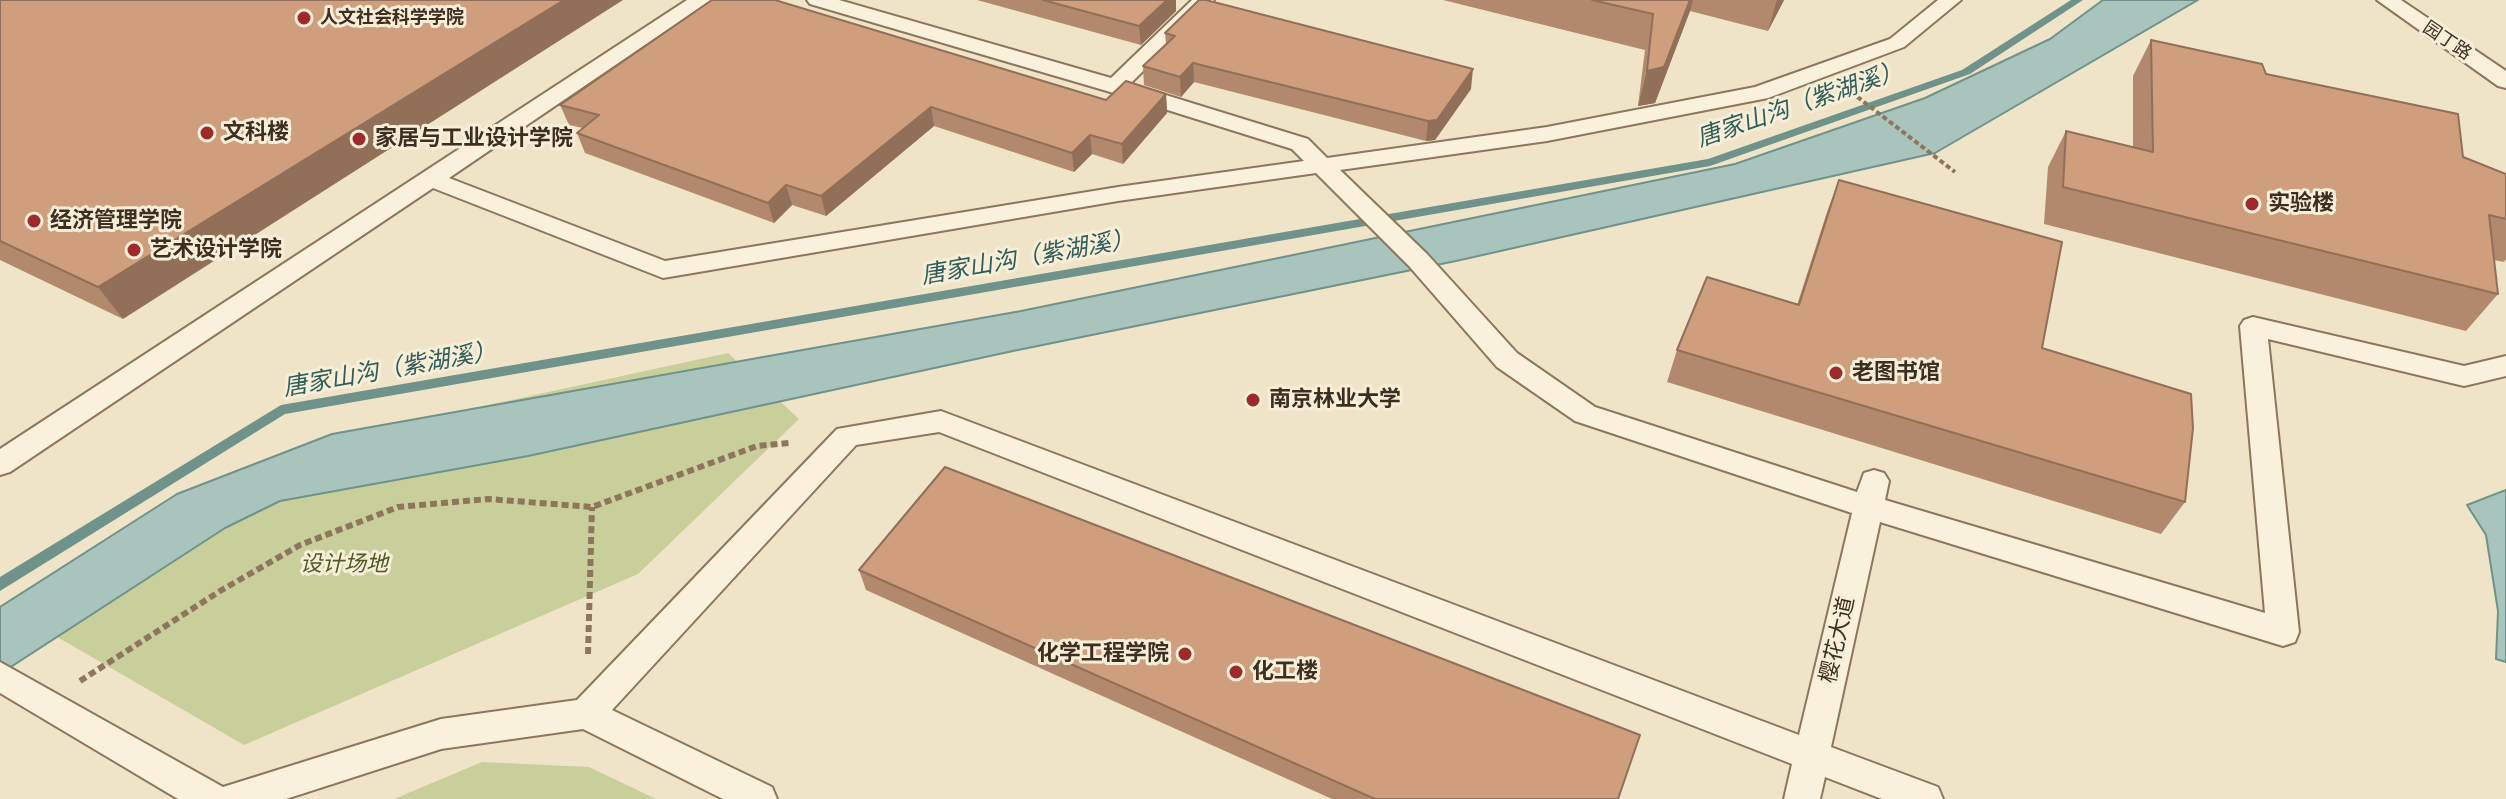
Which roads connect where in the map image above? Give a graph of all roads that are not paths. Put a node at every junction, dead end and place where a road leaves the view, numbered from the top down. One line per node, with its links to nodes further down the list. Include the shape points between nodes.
1 (701, 0): 9 (lane)
2 (817, 0): 7 (lane)
3 (1204, 0): 7 (lane)
4 (1951, 0): 8 (lane, via 1897,43 1760,93 1547,134)
5 (2387, 0): 6 (lane, 园丁路)
6 (2506, 81)
7 (1115, 86): 8 (lane, via 1300,144)
8 (1323, 166): 9 (lane, via 1118,194 663,270); 12 (lane, via 1507,360 1585,414)
9 (431, 179): 11 (lane)
10 (2506, 366): 12 (lane, via 2464,376 2253,326 2283,632)
11 (0, 464)
12 (1871, 494): 15 (lane, 樱花大道)
13 (0, 676): 16 (lane)
14 (586, 714): 15 (lane, via 847,436 941,421); 17 (lane, via 441,734); 18 (lane)
15 (1812, 755): 19 (lane, 樱花大道); 20 (lane)
16 (210, 799)
17 (235, 799)
18 (759, 799)
19 (1802, 799)
20 (1925, 799)

